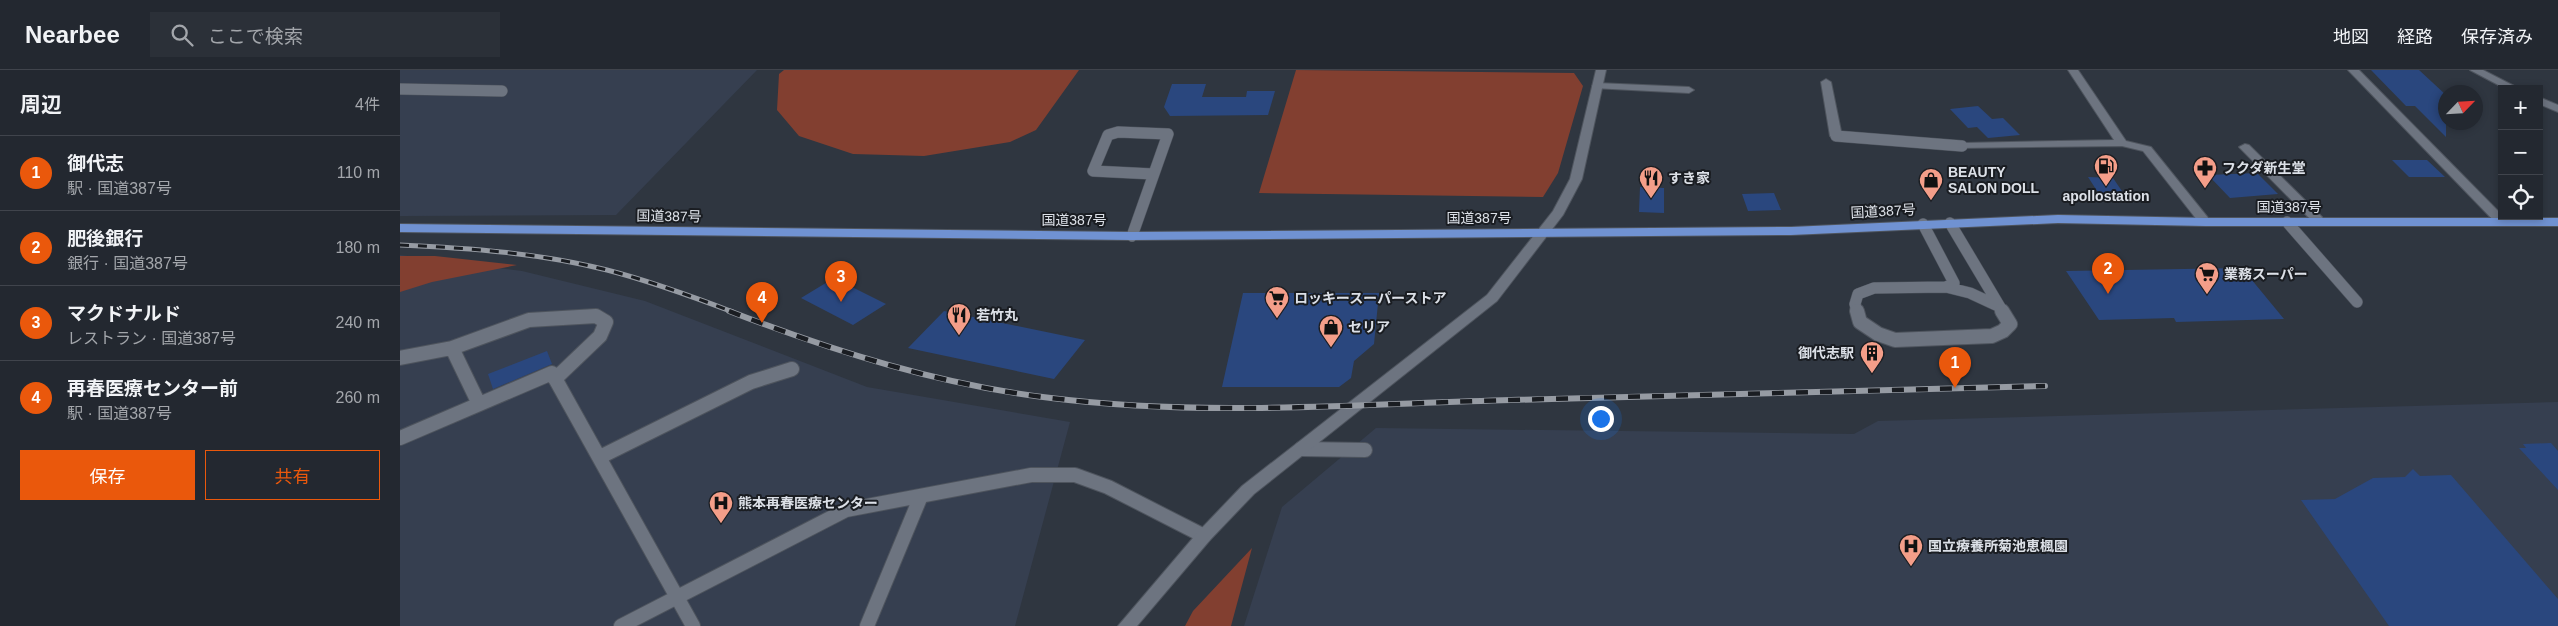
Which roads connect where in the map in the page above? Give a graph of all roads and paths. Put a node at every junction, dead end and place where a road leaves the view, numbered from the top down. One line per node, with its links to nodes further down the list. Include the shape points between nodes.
1 (1601, 70): 7 (street)
2 (2073, 70): 14 (street)
3 (2353, 70): 18 (street)
4 (2475, 70): 6 (street)
5 (1826, 82): 13 (street)
6 (2507, 85)
7 (1597, 86): 9 (street); 26 (street, via 1576,179 1559,212)
8 (400, 89): 10 (lane)
9 (1689, 90)
10 (502, 91)
11 (2543, 102): 12 (street)
12 (2558, 109)
13 (1836, 136): 15 (lane)
14 (2122, 143): 15 (street); 20 (street, via 2147,149)
15 (1962, 146)
16 (2245, 147): 22 (street)
17 (1153, 174): 17 (lane, via 1136,173 1093,171 1108,135 1118,132 1168,134); 27 (lane)
18 (2501, 221): 22 (highway, 国道387号); 23 (highway, 国道387号)
19 (1950, 222): 20 (highway, 国道387号, via 2058,219); 24 (highway, 国道387号); 30 (lane)
20 (2205, 222): 21 (highway, 国道387号)
21 (2287, 222): 22 (highway, 国道387号); 29 (lane)
22 (2320, 222)
23 (2558, 222)
24 (1923, 224): 26 (highway, 国道387号, via 1790,231); 28 (lane, via 1952,276 1954,283)
25 (400, 228): 27 (highway, 国道387号)
26 (1542, 233): 27 (highway, 国道387号); 37 (street, via 1492,298)
27 (1132, 236)
28 (1946, 287): 30 (lane); 30 (lane, via 1874,288 1858,294 1856,312 1860,322 1895,340 1982,337 2003,331 2010,324)
29 (2357, 302)
30 (1999, 306)
31 (452, 348): 32 (lane); 34 (lane, via 530,320 596,316 606,322 600,336); 35 (lane)
32 (400, 358)
33 (792, 369): 39 (lane, via 752,382)
34 (555, 379): 35 (lane, via 552,373); 39 (lane)
35 (479, 404): 36 (lane)
36 (400, 438)
37 (1301, 449): 38 (lane); 41 (street, via 1248,490)
38 (1364, 450)
39 (600, 457): 42 (lane)
40 (921, 496): 41 (lane, via 1031,475 1075,475 1108,487); 42 (lane, via 846,510); 45 (lane)
41 (1204, 536): 46 (street)
42 (675, 597): 43 (lane); 44 (lane)
43 (622, 626)
44 (693, 626)
45 (867, 626)
46 (1127, 626)

